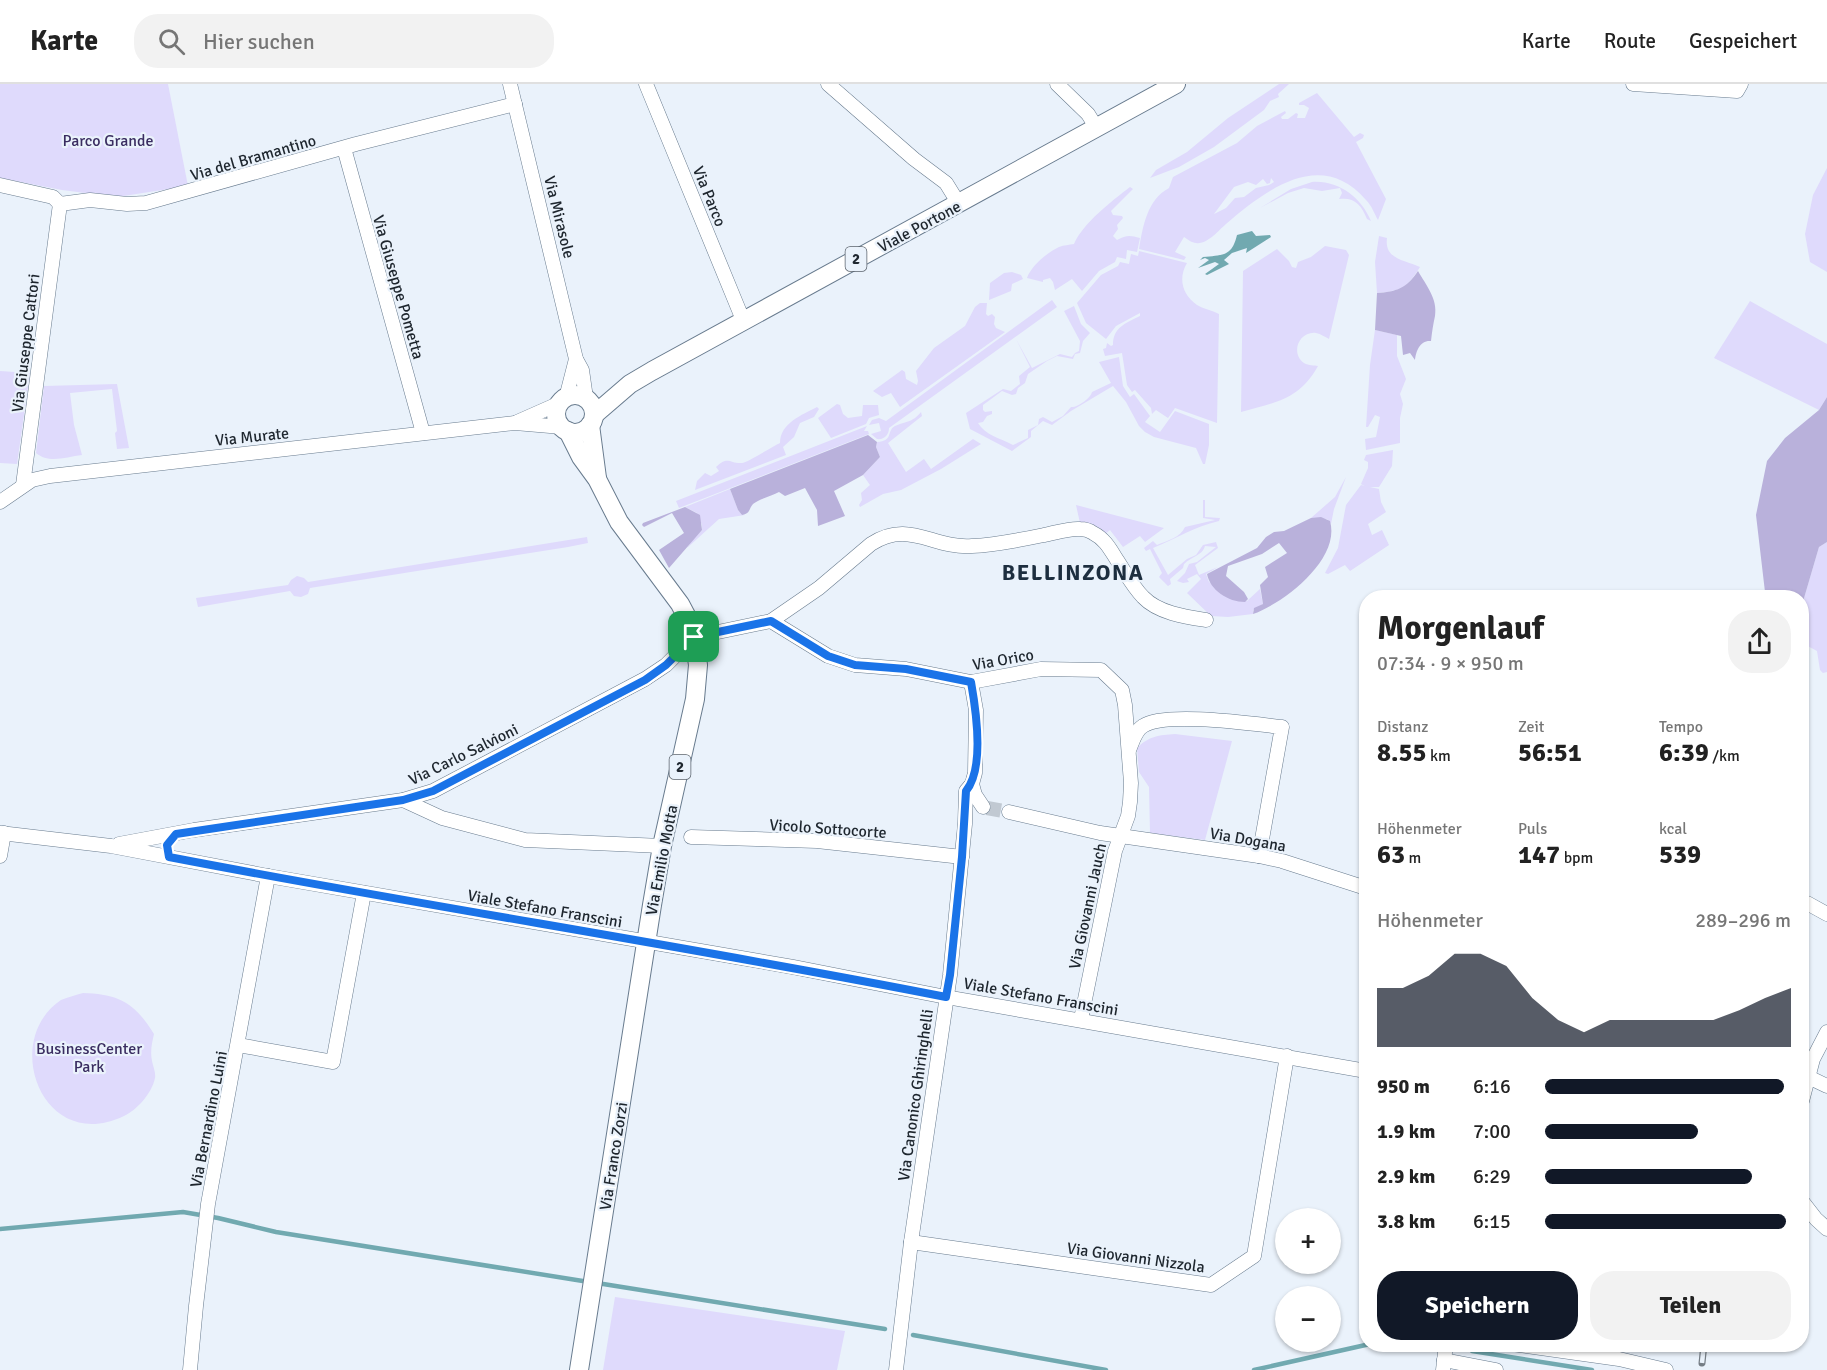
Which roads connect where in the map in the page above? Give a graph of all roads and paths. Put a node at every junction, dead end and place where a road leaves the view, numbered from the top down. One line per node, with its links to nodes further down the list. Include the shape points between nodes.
1 (510, 84): 8 (street, Via Mirasole)
2 (646, 84): 14 (street, Via Parco)
3 (828, 84): 13 (street, via 946,183)
4 (1057, 84): 9 (street)
5 (1176, 84): 9 (main road, Viale Portone / 2)
6 (1633, 84): 7 (street)
7 (1739, 87)
8 (515, 104): 10 (street, Via del Bramantino); 15 (street, Via Mirasole)
9 (1096, 127): 13 (main road, Viale Portone / 2)
10 (344, 148): 12 (street, Via del Bramantino, via 147,203 90,200); 20 (street, Via Giuseppe Pometta)
11 (0, 185): 12 (street, via 53,197)
12 (60, 204): 22 (street, Via Giuseppe Cattori)
13 (959, 204): 14 (main road, Viale Portone / 2)
14 (743, 320): 17 (main road, Viale Portone / 2, via 630,384)
15 (576, 358): 16 (street, Via Mirasole); 17 (street, Via Mirasole)
16 (563, 400): 17 (main road, via 574,396); 18 (street, Via Murate); 19 (main road, via 557,416)
17 (590, 413): 19 (main road, via 578,433); 21 (main road, 2)
18 (515, 423): 19 (street, Via Murate); 20 (street, Via Murate)
19 (565, 429): 21 (main road, 2)
20 (423, 434): 22 (street, Via Murate, via 66,473)
21 (597, 480): 26 (main road, 2, via 619,522 680,604)
22 (23, 485): 23 (street, Via Murate)
23 (0, 502)
24 (1206, 620): 25 (street, via 1168,612 1148,602 1106,543 1094,533 1079,529 971,546 953,546 913,534 886,536)
25 (771, 621): 26 (street); 27 (street, Via Orico, via 828,656 855,665 906,669)
26 (694, 637): 31 (street, Via Carlo Salvioni, via 645,680 450,783); 39 (main road, Via Emilio Motta / 2, via 696,692)
27 (971, 682): 28 (street, Via Orico, via 1041,669 1101,670 1122,690); 30 (street, Via Canonico Ghiringhelli, via 977,732)
28 (1125, 705): 29 (street, Via Giovanni Jauch)
29 (1128, 752): 36 (street, Via Giovanni Jauch, via 1130,802); 41 (street, via 1141,727 1169,718 1282,727)
30 (972, 784): 33 (street, Via Canonico Ghiringhelli, via 966,791); 33 (street, via 985,807 972,814)
31 (403, 800): 35 (street, Via Carlo Salvioni); 39 (street, via 442,818 525,840)
32 (1009, 812): 36 (street)
33 (965, 824): 43 (street, Via Canonico Ghiringhelli)
34 (2, 833): 38 (street, Viale Stefano Franscini); 40 (street)
35 (176, 834): 38 (street, Via Carlo Salvioni); 42 (street, via 167,845)
36 (1120, 836): 41 (street, Via Dogana); 51 (street, Via Giovanni Jauch)
37 (691, 837): 43 (street, Vicolo Sottocorte, via 817,841)
38 (111, 846): 42 (street, Viale Stefano Franscini)
39 (662, 846): 49 (main road, Via Emilio Motta / 2)
40 (0, 856)
41 (1259, 856): 45 (street, Via Dogana)
42 (169, 857): 44 (street, Viale Stefano Franscini)
43 (962, 857): 50 (street, Via Canonico Ghiringhelli)
44 (268, 876): 46 (street, Viale Stefano Franscini); 53 (street, Via Bernardino Luini)
45 (1359, 886)
46 (364, 893): 49 (street, Viale Stefano Franscini); 53 (street, via 333,1062)
47 (1809, 904): 48 (street)
48 (1827, 914)
49 (646, 941): 50 (street, Viale Stefano Franscini); 65 (main road, Via Franco Zorzi / 2)
50 (946, 997): 51 (street, Viale Stefano Franscini); 61 (street, Via Canonico Ghiringhelli)
51 (1081, 1019): 54 (street, Viale Stefano Franscini)
52 (1827, 1032): 55 (street)
53 (238, 1045): 64 (street, Via Bernardino Luini, via 208,1204)
54 (1287, 1056): 56 (street, Viale Stefano Franscini); 61 (street, Via Giovanni Nizzola, via 1254,1256 1211,1285)
55 (1809, 1067)
56 (1359, 1070)
57 (1809, 1077): 58 (street)
58 (1827, 1086)
59 (1809, 1210): 60 (street)
60 (1827, 1228)
61 (911, 1242): 66 (street, Via Canonico Ghiringhelli)
62 (1569, 1352): 68 (street)
63 (1444, 1365): 67 (street)
64 (190, 1370)
65 (579, 1370)
66 (896, 1370)
67 (1496, 1370)
68 (1666, 1370)

